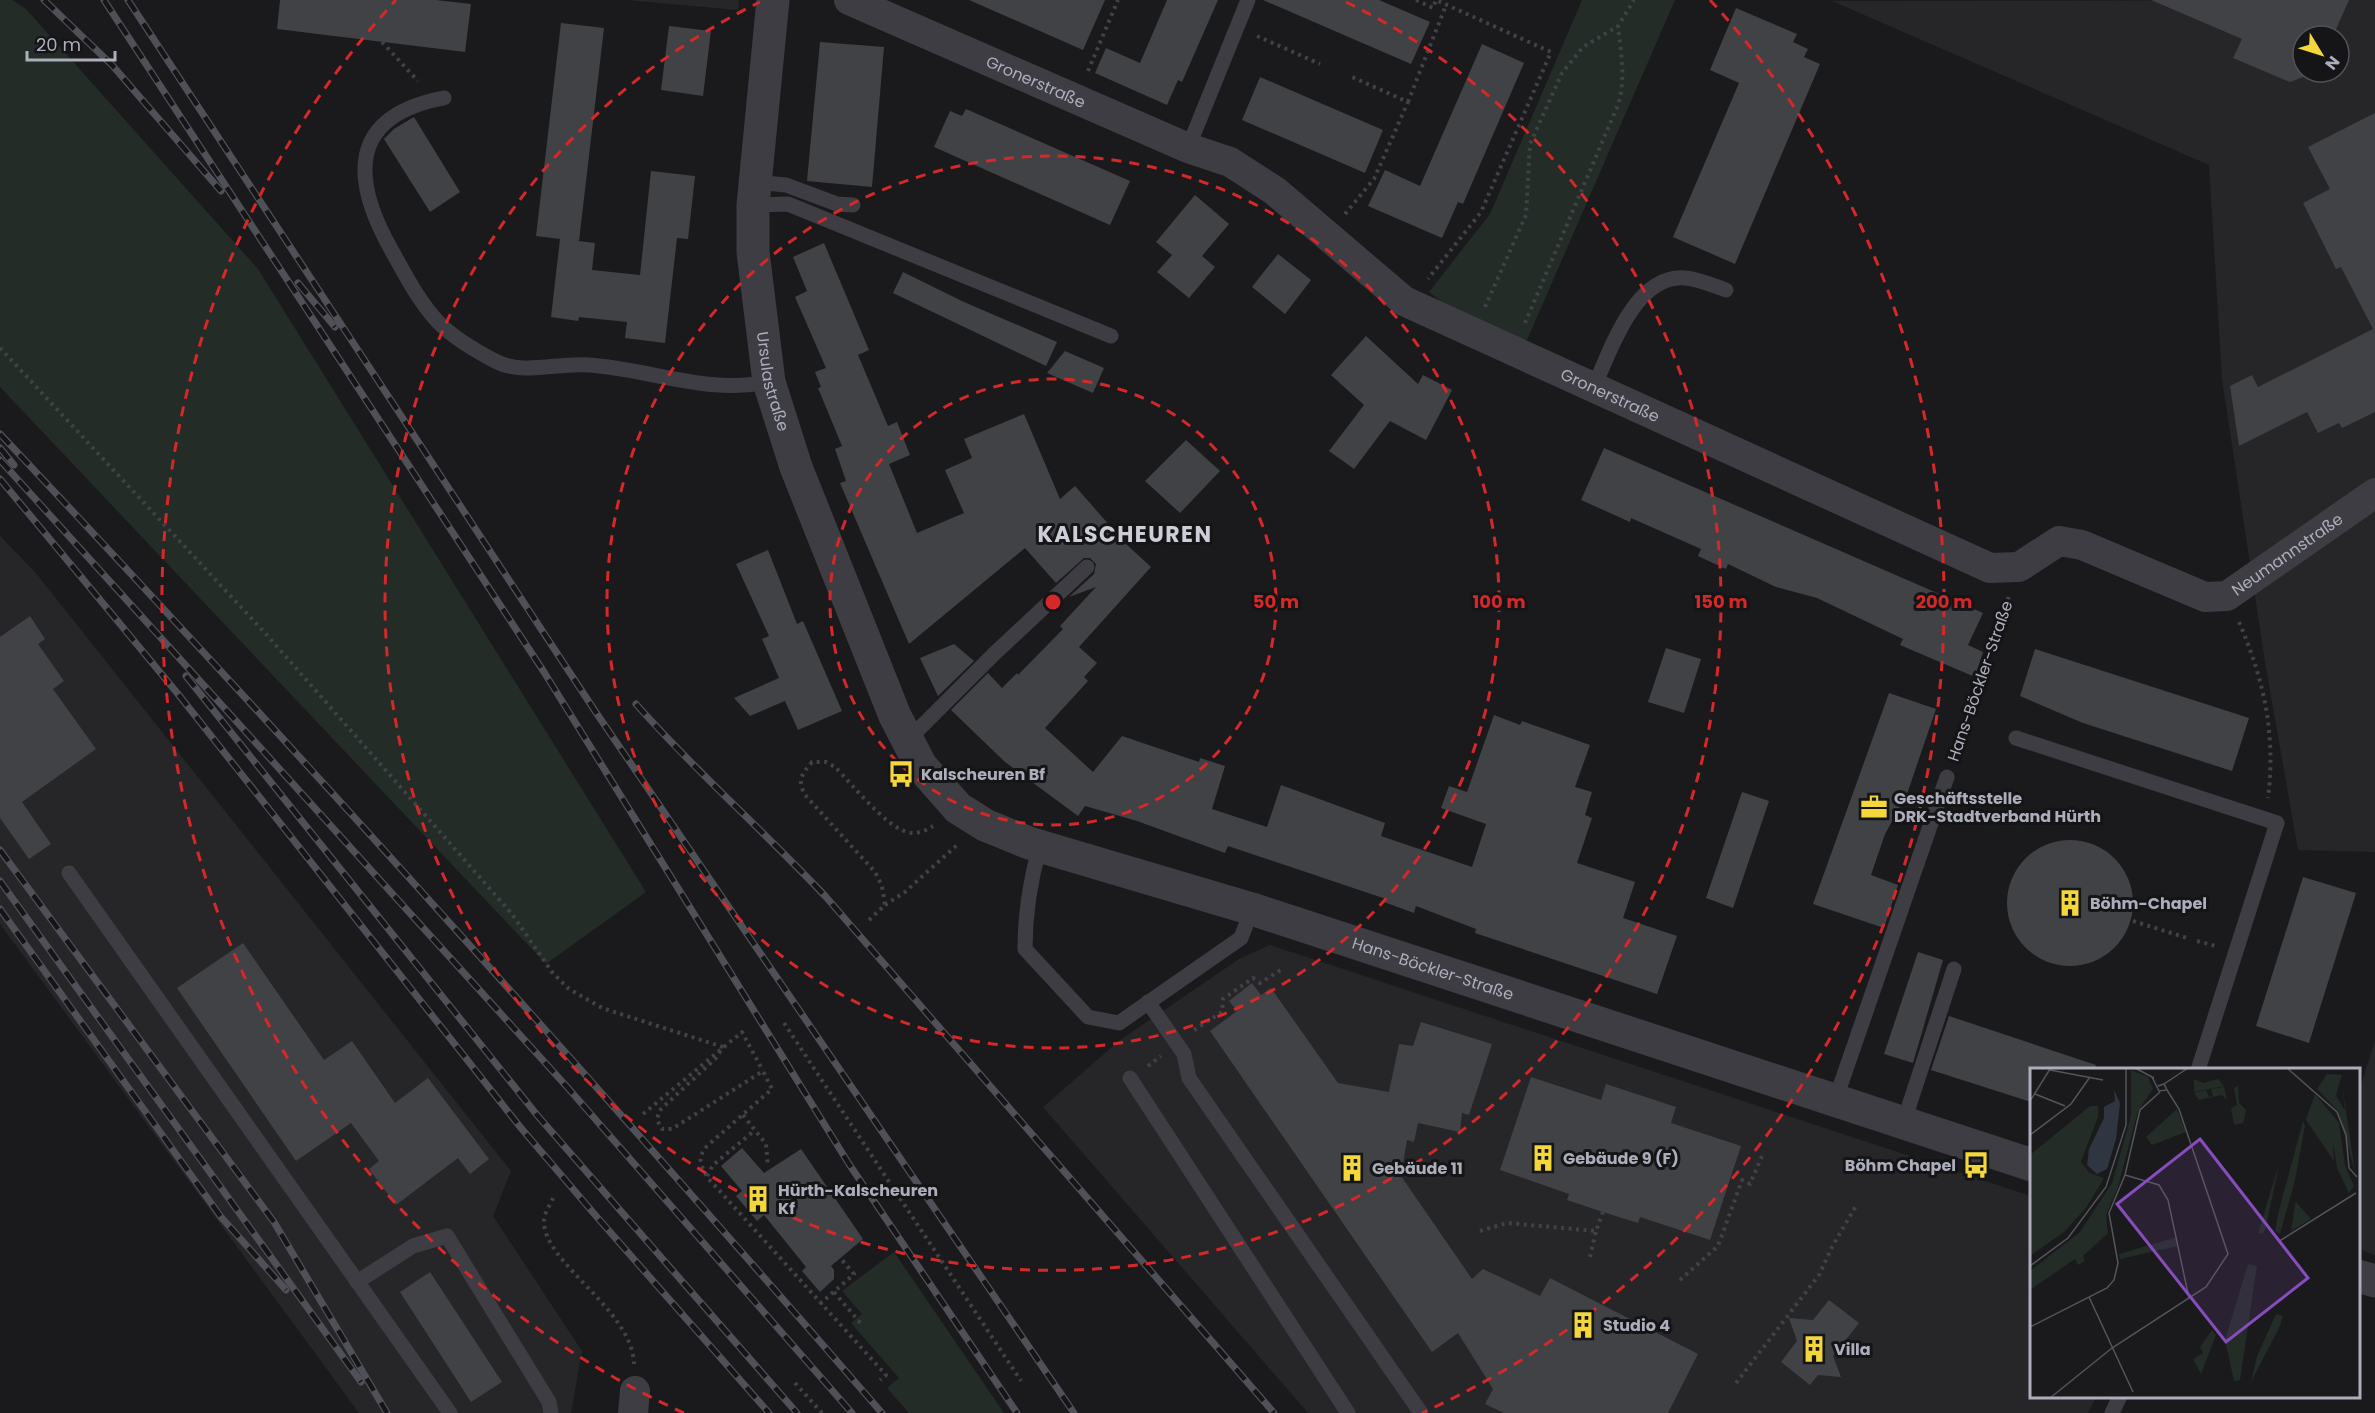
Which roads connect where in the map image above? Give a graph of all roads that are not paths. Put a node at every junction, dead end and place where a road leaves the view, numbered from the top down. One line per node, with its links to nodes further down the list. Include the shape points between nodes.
1 (773, 0): 7 (street, Ursulastraße)
2 (849, 0): 4 (street, Gronerstraße)
3 (1248, 0): 6 (lane)
4 (889, 8): 6 (street, Gronerstraße, via 1076,99)
5 (444, 98): 11 (lane, via 418,103 386,121 366,154 364,172 377,226 406,278 439,323 497,362 516,368 588,364 728,387)
6 (1188, 148): 12 (street, Gronerstraße, via 1230,162 1275,191 1404,301)
7 (754, 194): 8 (lane, via 786,185 837,204); 10 (lane, via 788,204); 11 (street, Ursulastraße, via 754,263)
8 (853, 205)
9 (1726, 290): 12 (lane, via 1685,278 1664,282 1643,296 1622,324)
10 (1111, 336)
11 (768, 382): 17 (street, Ursulastraße, via 796,467)
12 (1594, 387): 14 (street, Gronerstraße, via 1990,568 2019,567)
13 (2375, 493): 14 (street, Neumannstraße, via 2228,596 2205,597 2082,545)
14 (2059, 541)
15 (1087, 567): 17 (lane)
16 (2016, 738): 24 (lane, via 2277,823)
17 (907, 741): 19 (street, Ursulastraße, via 921,766 958,808 985,825)
18 (1947, 777): 26 (lane, Hans-Böckler-Straße)
19 (1034, 844): 21 (street, Hans-Böckler-Straße); 23 (lane, via 1025,949 1088,1017 1119,1023)
20 (69, 873): 31 (lane)
21 (1252, 909): 23 (lane, via 1241,938); 26 (street, Hans-Böckler-Straße)
22 (1954, 969): 27 (lane)
23 (1148, 1002): 36 (lane, via 1185,1054 1189,1078)
24 (2199, 1068)
25 (1130, 1078): 35 (lane)
26 (1835, 1101): 27 (street, Hans-Böckler-Straße)
27 (1903, 1124): 28 (street, Hans-Böckler-Straße)
28 (2030, 1165)
29 (2360, 1277): 30 (street)
30 (2375, 1281)
31 (357, 1282): 33 (lane); 34 (lane, via 413,1246 447,1236 549,1402)
32 (2119, 1398): 37 (lane)
33 (450, 1413)
34 (551, 1413)
35 (1348, 1413)
36 (1421, 1413)
37 (2112, 1413)

